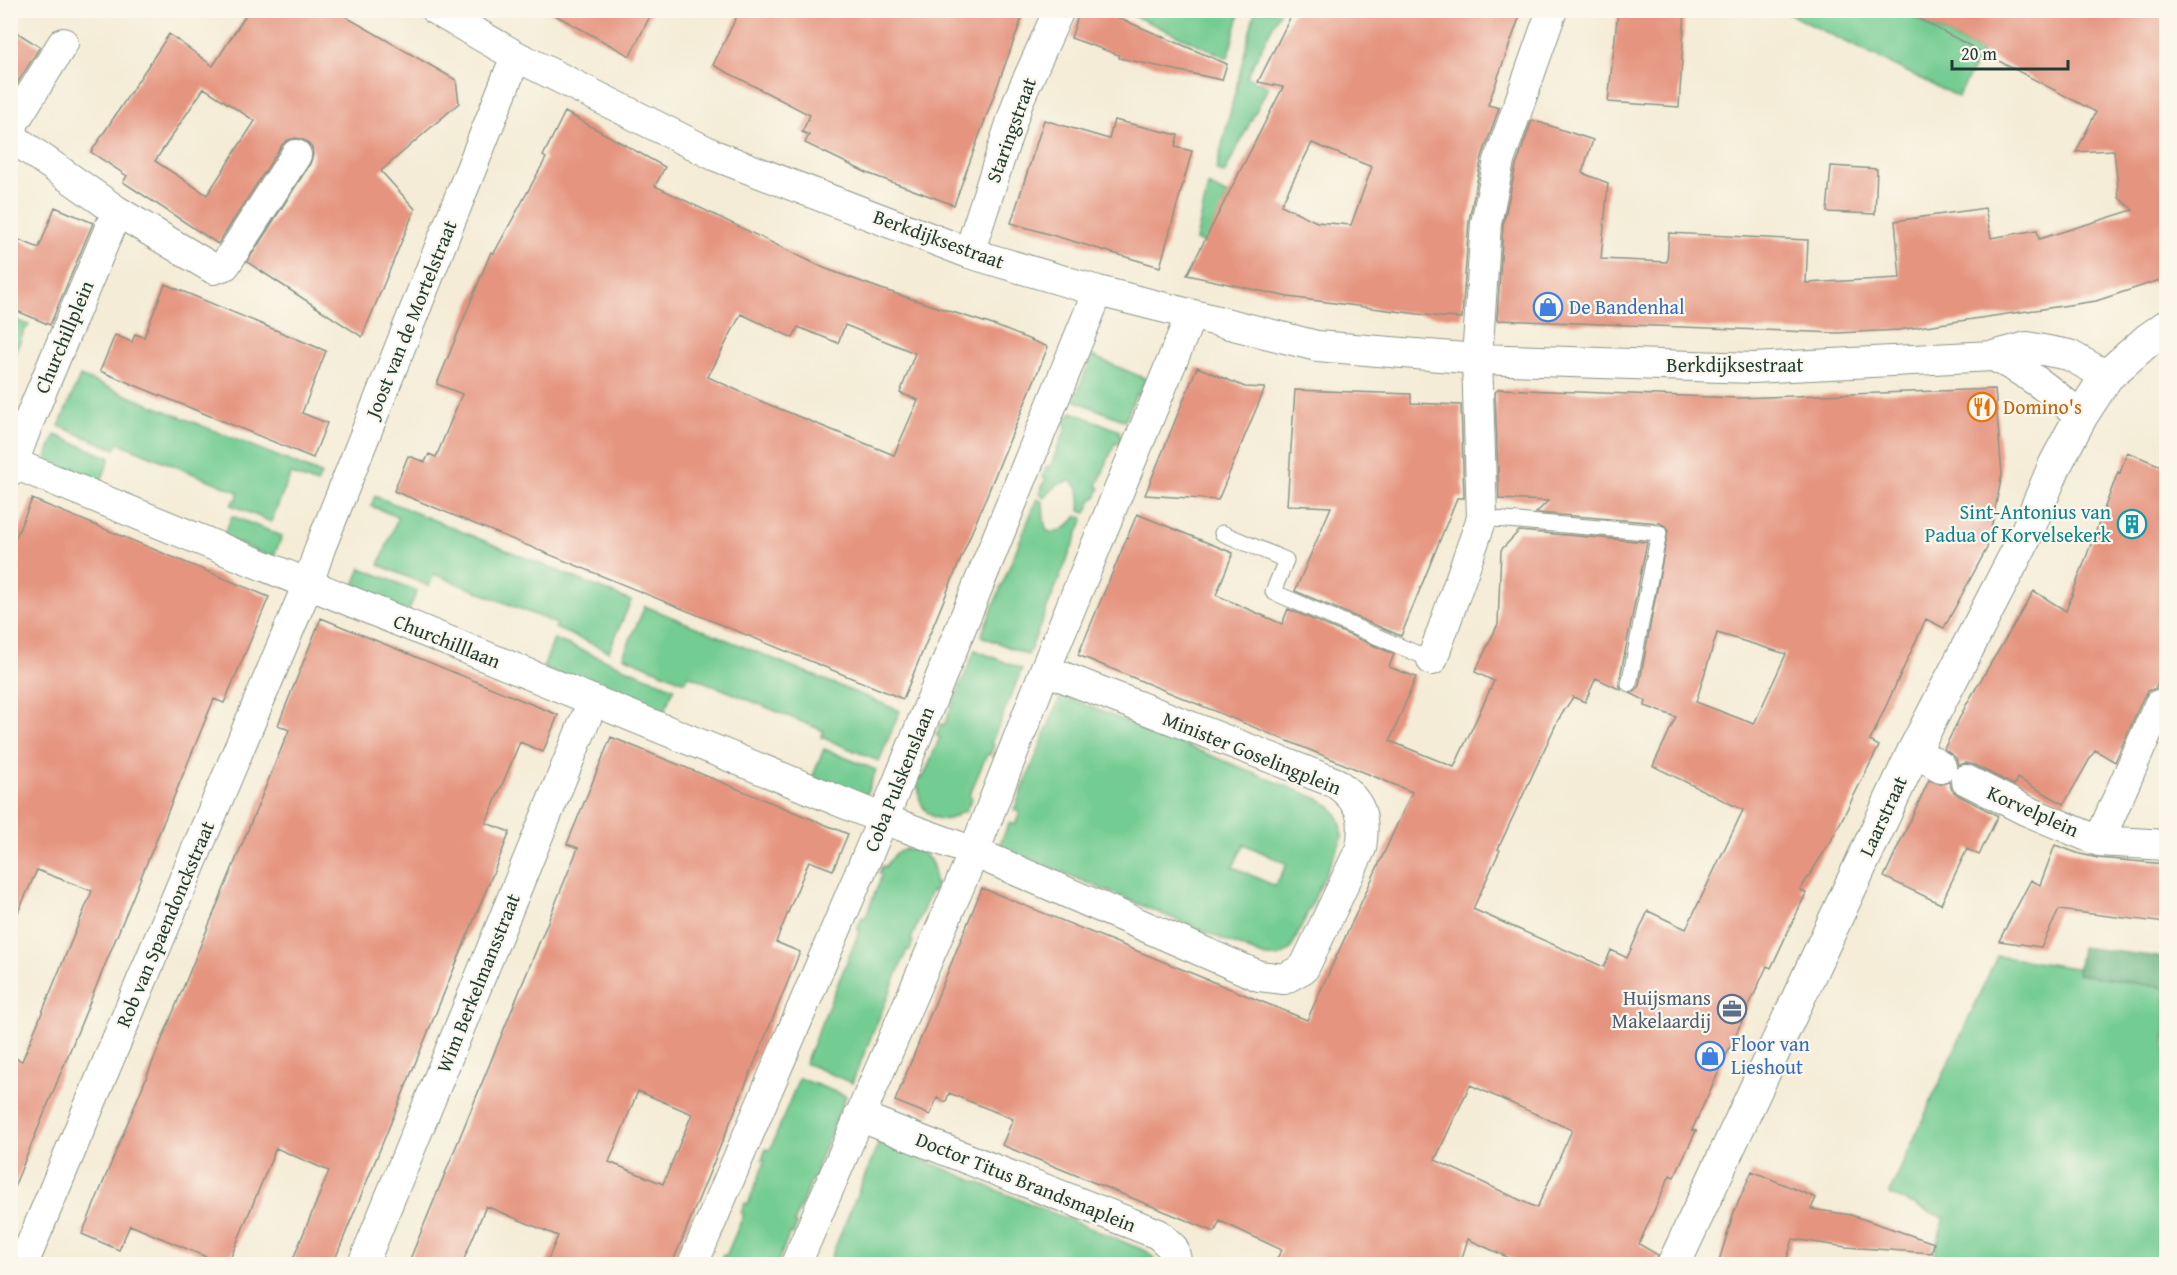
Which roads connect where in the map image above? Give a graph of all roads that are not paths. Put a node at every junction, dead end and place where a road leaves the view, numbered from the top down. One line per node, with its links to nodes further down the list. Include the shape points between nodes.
1 (436, 10): 5 (street, Berkdijksestraat)
2 (1059, 10): 8 (street, Staringstraat, via 1019,99)
3 (1552, 10): 13 (street, via 1499,161 1486,224)
4 (63, 43): 7 (street, via 12,125 14,139)
5 (516, 56): 8 (street, Berkdijksestraat, via 716,156); 19 (street, Joost van de Mortelstraat)
6 (296, 155): 7 (street, via 225,265 214,269)
7 (117, 211): 16 (street, Churchillplein)
8 (969, 252): 9 (street, Berkdijksestraat)
9 (1098, 291): 10 (street, Berkdijksestraat); 26 (street, Coba Pulskenslaan)
10 (1191, 315): 13 (street, Berkdijksestraat, via 1317,346); 21 (street)
11 (2166, 327): 14 (street)
12 (1993, 356): 13 (street, Berkdijksestraat, via 1753,368); 14 (street, Berkdijksestraat, via 2027,347 2069,355); 15 (street, Berkdijksestraat, via 2030,376)
13 (1477, 359): 17 (street)
14 (2107, 376): 15 (street, Laarstraat)
15 (2080, 416): 25 (street, Laarstraat, via 2024,539)
16 (12, 466): 19 (street, Churchilllaan)
17 (1482, 519): 20 (street); 22 (lane, via 1659,533)
18 (1222, 533): 20 (lane, via 1286,560 1273,592)
19 (308, 584): 23 (street, Churchilllaan); 31 (street, Rob van Spaendonckstraat)
20 (1432, 660)
21 (1045, 670): 29 (street); 29 (street, Minister Goselingplein, via 1336,783 1360,809 1364,829 1361,848 1304,969 1284,979 1259,976)
22 (1629, 684)
23 (593, 700): 26 (street, Churchilllaan); 32 (street, Wim Berkelmansstraat)
24 (2159, 705): 27 (street, Korvelplein)
25 (1940, 766): 27 (street, Korvelplein, via 2025,810); 36 (street, Laarstraat)
26 (883, 819): 29 (street, Minister Goselingplein); 33 (street, Coba Pulskenslaan)
27 (2100, 841): 28 (street, Korvelplein)
28 (2166, 845)
29 (974, 852): 30 (street)
30 (859, 1116): 34 (street); 35 (street, Doctor Titus Brandsmaplein, via 1158,1234 1173,1248)
31 (22, 1264)
32 (363, 1264)
33 (693, 1264)
34 (796, 1264)
35 (1177, 1264)
36 (1674, 1264)

